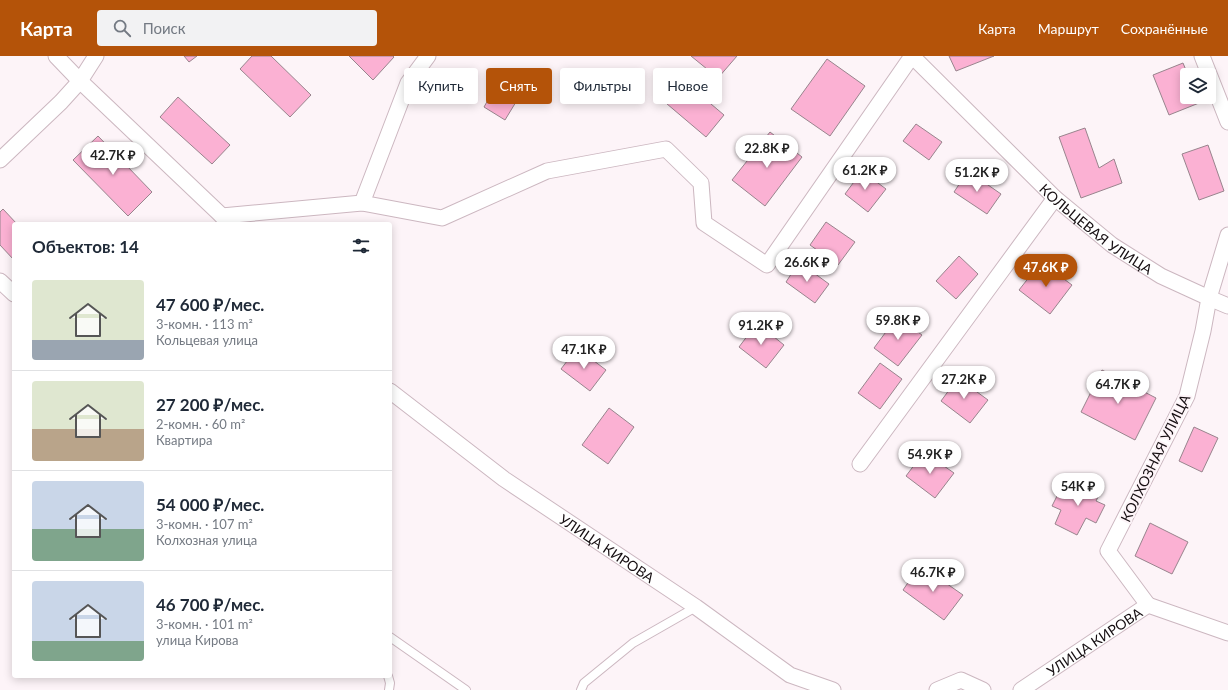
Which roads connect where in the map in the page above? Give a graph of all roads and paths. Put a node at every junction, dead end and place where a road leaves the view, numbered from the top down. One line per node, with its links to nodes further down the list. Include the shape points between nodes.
1 (56, 56): 6 (street)
2 (96, 56): 6 (street)
3 (428, 56): 10 (street, via 408,83)
4 (912, 56): 9 (street, КОЛЬЦЕВАЯ УЛИЦА); 10 (street, via 767,265 704,223 701,183 666,149 547,171 442,218)
5 (1202, 56): 7 (street)
6 (80, 81): 8 (street); 11 (street)
7 (1228, 122)
8 (0, 160)
9 (1055, 198): 15 (street, КОЛЬЦЕВАЯ УЛИЦА, via 1112,245 1161,276); 18 (street)
10 (362, 203): 11 (street)
11 (225, 220)
12 (1228, 235): 15 (street)
13 (0, 281): 14 (street)
14 (12, 292)
15 (1209, 298): 16 (street, КОЛЬЦЕВАЯ УЛИЦА); 19 (street, КОЛХОЗНАЯ УЛИЦА, via 1187,396 1108,551)
16 (1228, 306)
17 (392, 393): 20 (street, УЛИЦА КИРОВА, via 504,480)
18 (860, 464)
19 (1148, 605): 21 (street); 30 (street, УЛИЦА КИРОВА)
20 (696, 607): 26 (lane, via 633,643 584,683); 27 (street, УЛИЦА КИРОВА, via 790,675)
21 (1228, 633)
22 (392, 638): 25 (lane)
23 (388, 678): 24 (lane)
24 (389, 690)
25 (466, 690)
26 (581, 690)
27 (833, 690)
28 (937, 690): 29 (street, via 961,680)
29 (983, 690)
30 (1020, 690)

